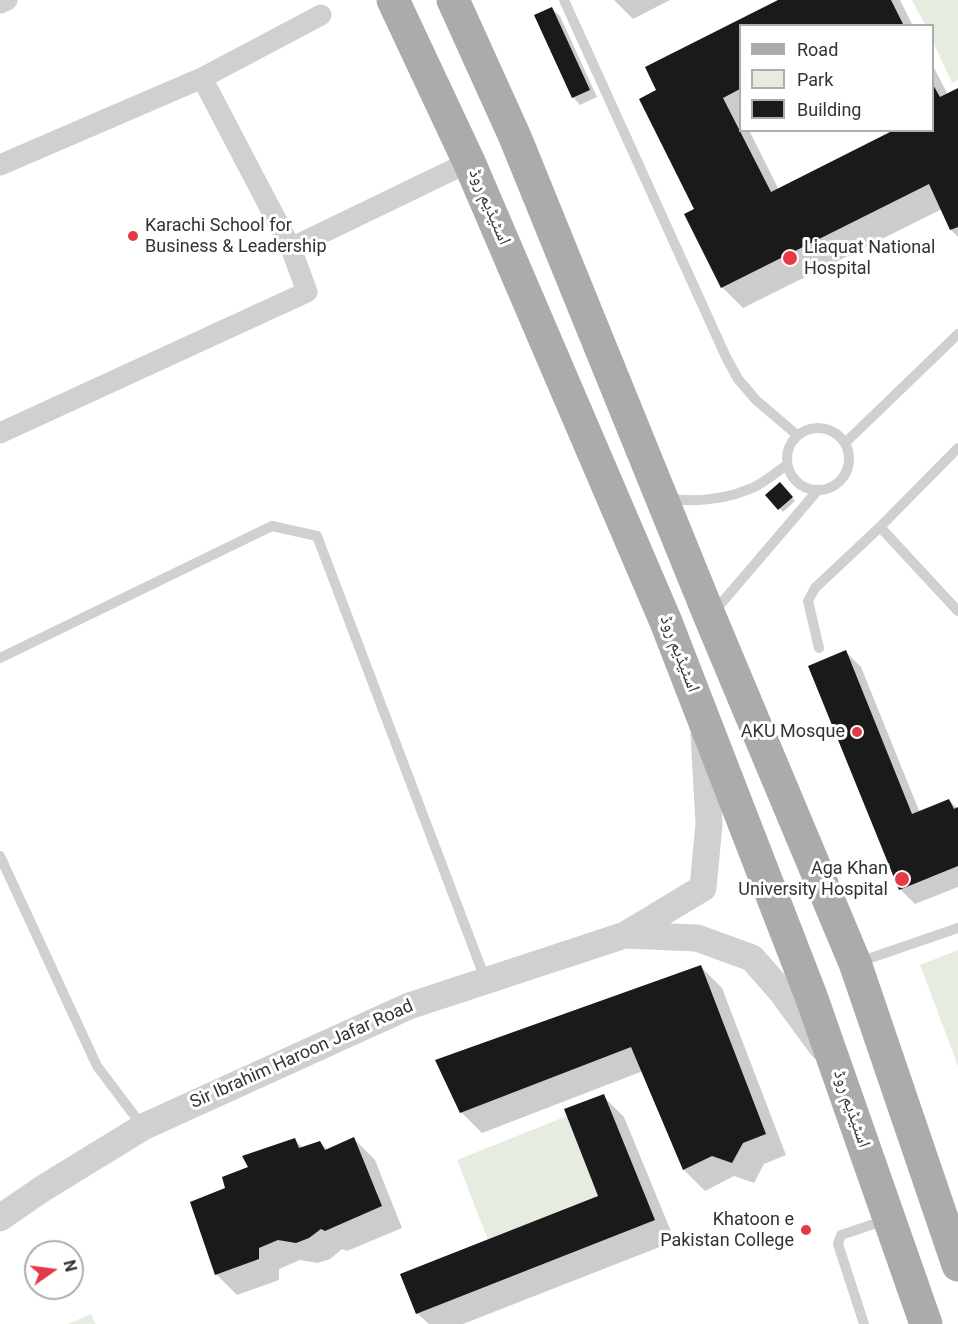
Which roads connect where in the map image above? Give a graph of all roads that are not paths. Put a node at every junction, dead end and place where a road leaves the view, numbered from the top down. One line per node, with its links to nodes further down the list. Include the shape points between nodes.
1 (7, 0): 5 (street)
2 (393, 0): 9 (main road, اسٹیڈیم روڈ)
3 (453, 0): 8 (main road)
4 (564, 0): 14 (lane, via 726,357 756,400)
5 (0, 3)
6 (321, 15): 7 (street)
7 (202, 78): 10 (street); 11 (street)
8 (515, 137): 9 (main road); 19 (main road)
9 (469, 162): 11 (street); 25 (main road, اسٹیڈیم روڈ)
10 (0, 165)
11 (291, 248): 13 (street, via 307,292)
12 (958, 334): 15 (lane)
13 (0, 433)
14 (797, 435): 15 (lane, via 817,428 828,429); 17 (lane, via 787,454)
15 (844, 442): 18 (lane, via 849,464 845,474 829,488)
16 (958, 448): 20 (lane)
17 (788, 465): 18 (lane, via 799,483); 19 (lane, via 753,488 720,498 693,502)
18 (818, 490): 22 (lane)
19 (662, 499): 22 (main road)
20 (880, 527): 21 (lane); 23 (lane, via 815,588 808,600)
21 (958, 611)
22 (710, 617): 29 (main road)
23 (819, 648)
24 (0, 658): 30 (lane, via 272,526 316,536)
25 (702, 714): 28 (street, via 710,824 703,888); 31 (main road, اسٹیڈیم روڈ)
26 (0, 856): 32 (lane, via 97,1066)
27 (958, 928): 29 (lane)
28 (625, 935): 30 (street, Sir Ibrahim Haroon Jafar Road); 31 (street, via 697,938 752,958)
29 (855, 963): 35 (main road)
30 (486, 981): 32 (street, Sir Ibrahim Haroon Jafar Road, via 409,1006)
31 (836, 1066): 34 (main road, اسٹیڈیم روڈ)
32 (143, 1127): 33 (street, Sir Ibrahim Haroon Jafar Road)
33 (0, 1218)
34 (890, 1220): 36 (lane, via 842,1235 837,1244); 37 (main road, اسٹیڈیم روڈ)
35 (958, 1265)
36 (864, 1324)
37 (926, 1324)

